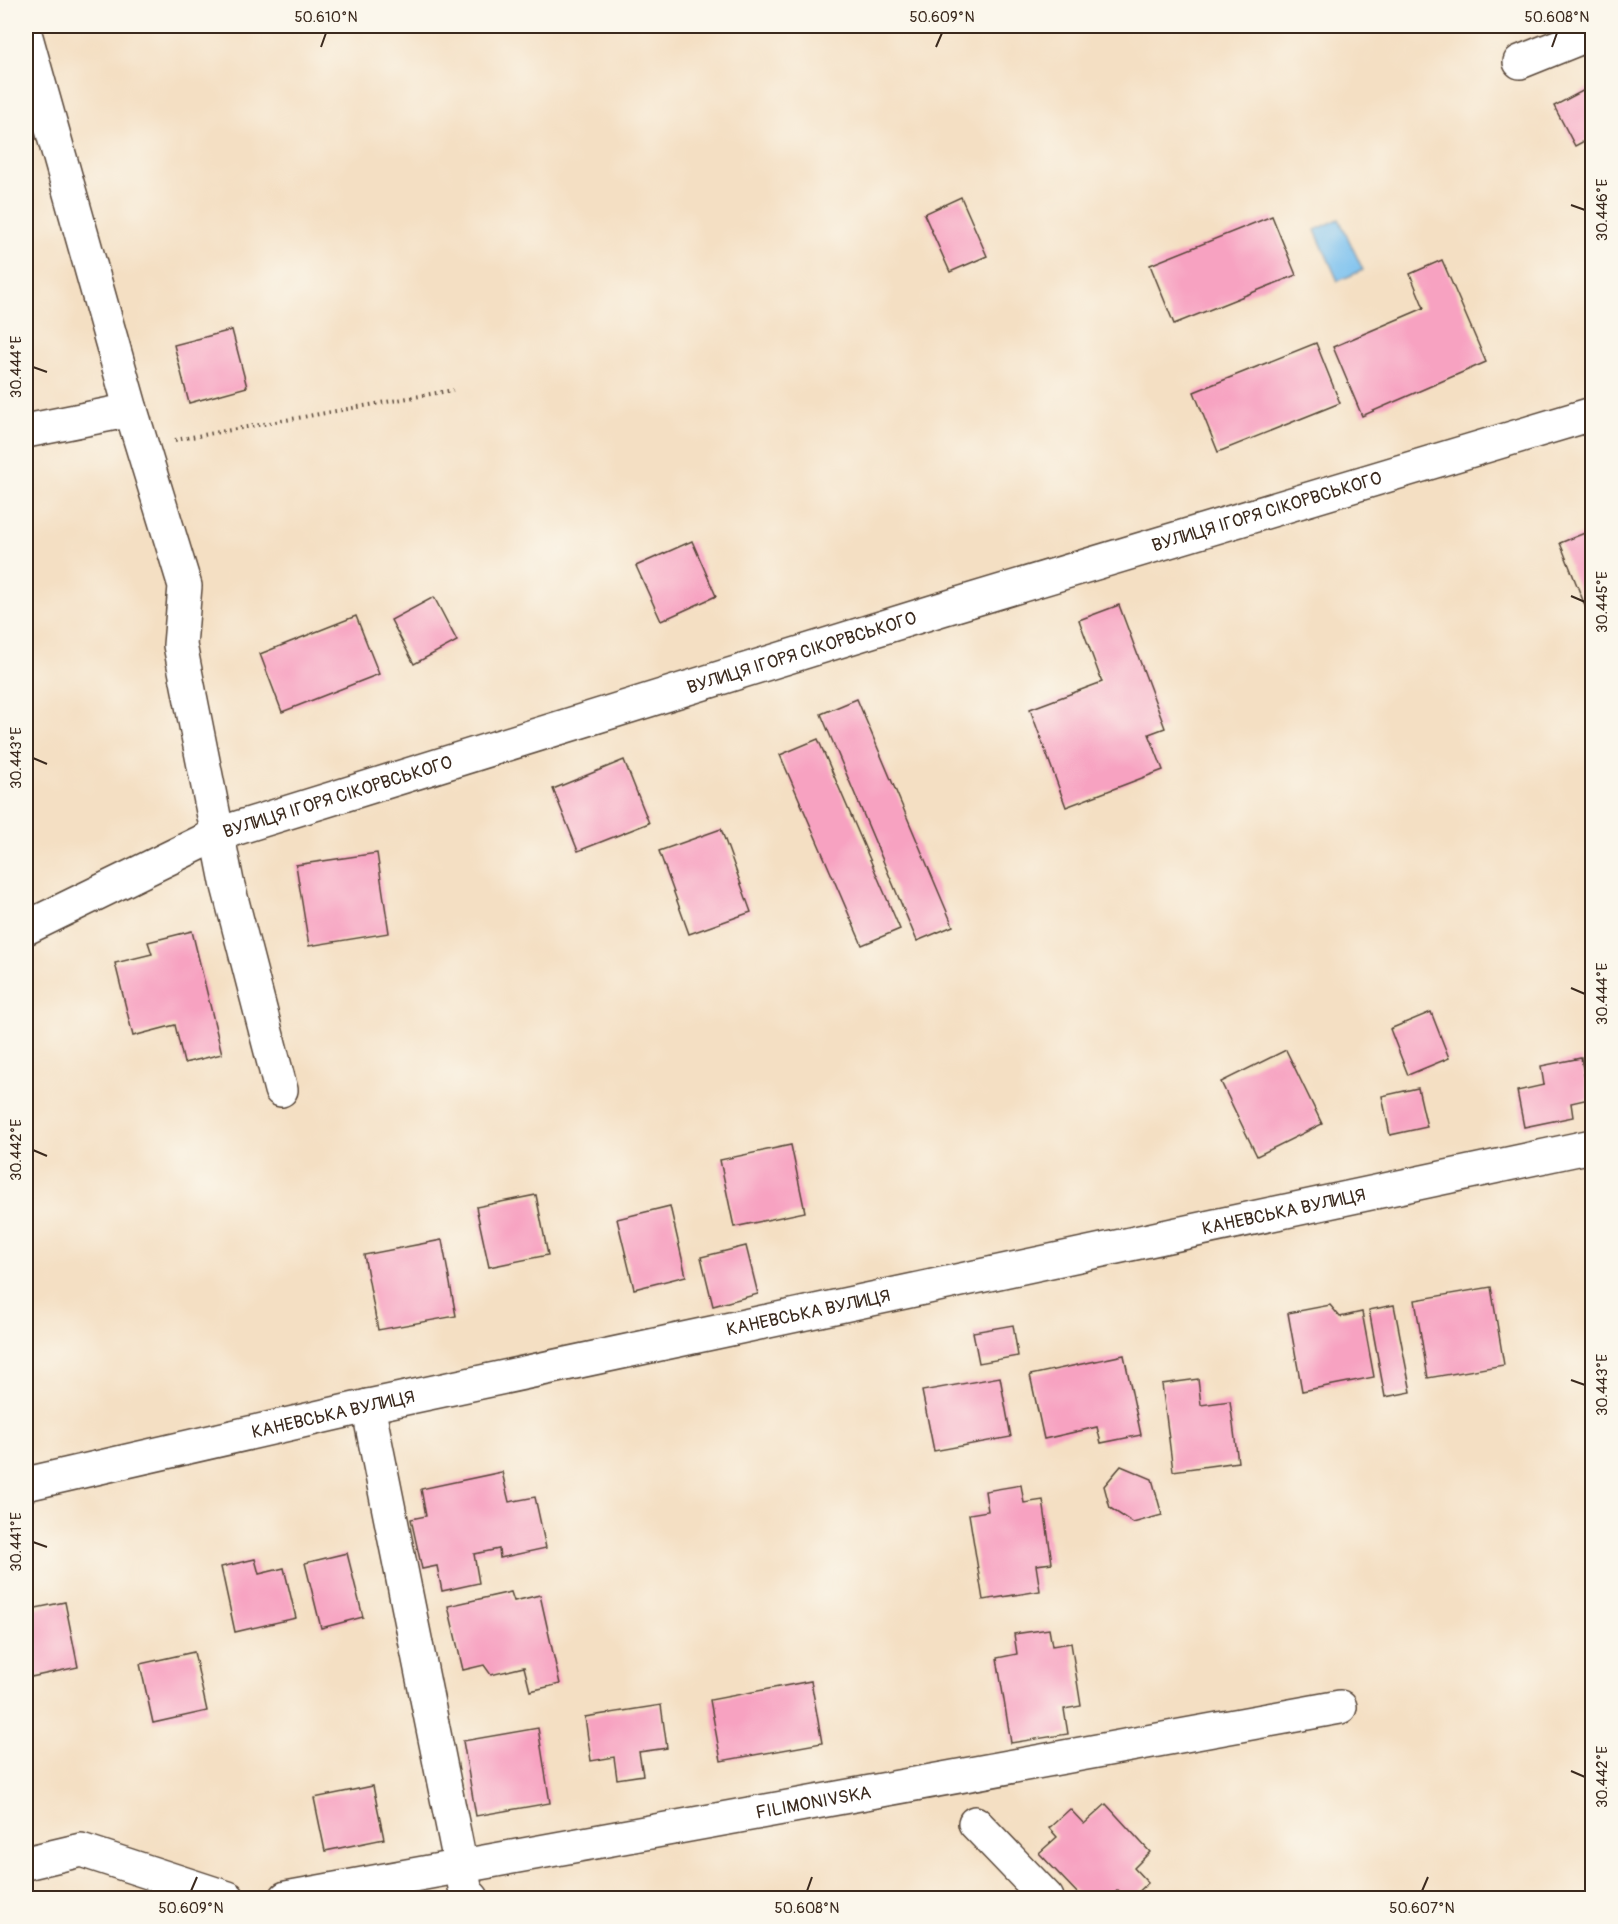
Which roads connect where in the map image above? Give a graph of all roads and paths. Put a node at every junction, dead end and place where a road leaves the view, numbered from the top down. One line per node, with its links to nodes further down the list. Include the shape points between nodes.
1 (1593, 33): 3 (street)
2 (26, 37): 5 (street)
3 (1520, 62)
4 (453, 390): 8 (path)
5 (131, 410): 7 (street); 8 (street)
6 (1593, 414): 9 (street, ВУЛИЦЯ ІГОРЯ СІКОРВСЬКОГО, via 942,609)
7 (26, 431)
8 (142, 446): 9 (street, via 185,586 180,645)
9 (218, 834): 10 (street, ВУЛИЦЯ ІГОРЯ СІКОРВСЬКОГО); 11 (street, via 249,974)
10 (26, 928)
11 (281, 1090)
12 (1593, 1146): 13 (street, КАНЕВСЬКА ВУЛИЦЯ)
13 (368, 1406): 14 (street, КАНЕВСЬКА ВУЛИЦЯ); 18 (street)
14 (26, 1484)
15 (1340, 1707): 18 (street, FILIMONIVSKA)
16 (975, 1823): 22 (street)
17 (26, 1863): 19 (street, via 81,1850)
18 (462, 1867): 20 (street, FILIMONIVSKA); 21 (street, via 466,1892)
19 (228, 1899)
20 (286, 1899)
21 (472, 1899)
22 (1047, 1899)

